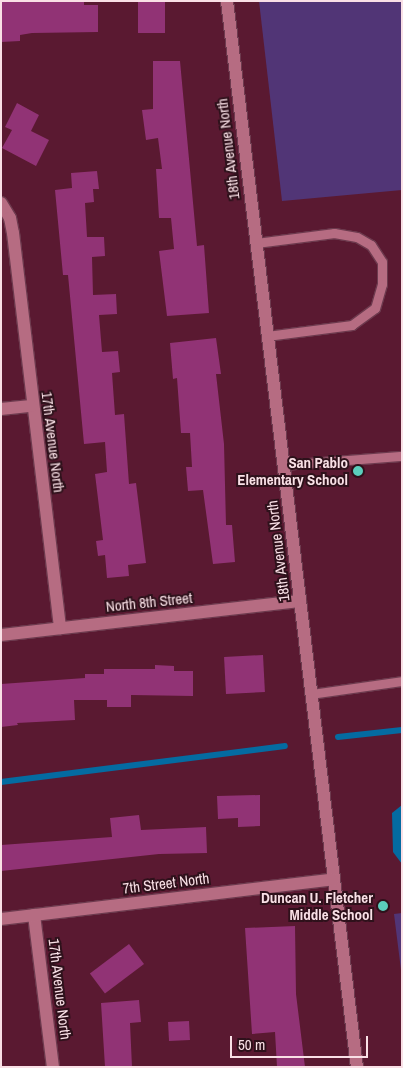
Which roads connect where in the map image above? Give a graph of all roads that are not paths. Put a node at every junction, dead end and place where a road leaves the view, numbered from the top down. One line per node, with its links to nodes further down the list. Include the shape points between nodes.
1 (227, 1): 3 (street, 18th Avenue North)
2 (1, 203): 5 (street, 17th Avenue North, via 10,218 13,233)
3 (256, 243): 4 (street, 18th Avenue North); 4 (lane, via 341,234 357,237 371,245 382,262 382,284 375,308 352,325)
4 (268, 336): 8 (street, 18th Avenue North)
5 (31, 406): 6 (street); 10 (street, 17th Avenue North)
6 (1, 409)
7 (402, 456): 8 (lane)
8 (284, 464): 9 (street, 18th Avenue North)
9 (300, 601): 10 (street, North 8th Street); 13 (street, 18th Avenue North)
10 (60, 628): 11 (street, North 8th Street)
11 (1, 635)
12 (402, 681): 13 (lane)
13 (311, 694): 14 (street, 18th Avenue North)
14 (334, 880): 15 (street, 7th Street North); 18 (street, 18th Avenue North)
15 (34, 915): 16 (street, 7th Street North); 17 (street, 17th Avenue North)
16 (1, 919)
17 (54, 1067)
18 (357, 1067)

